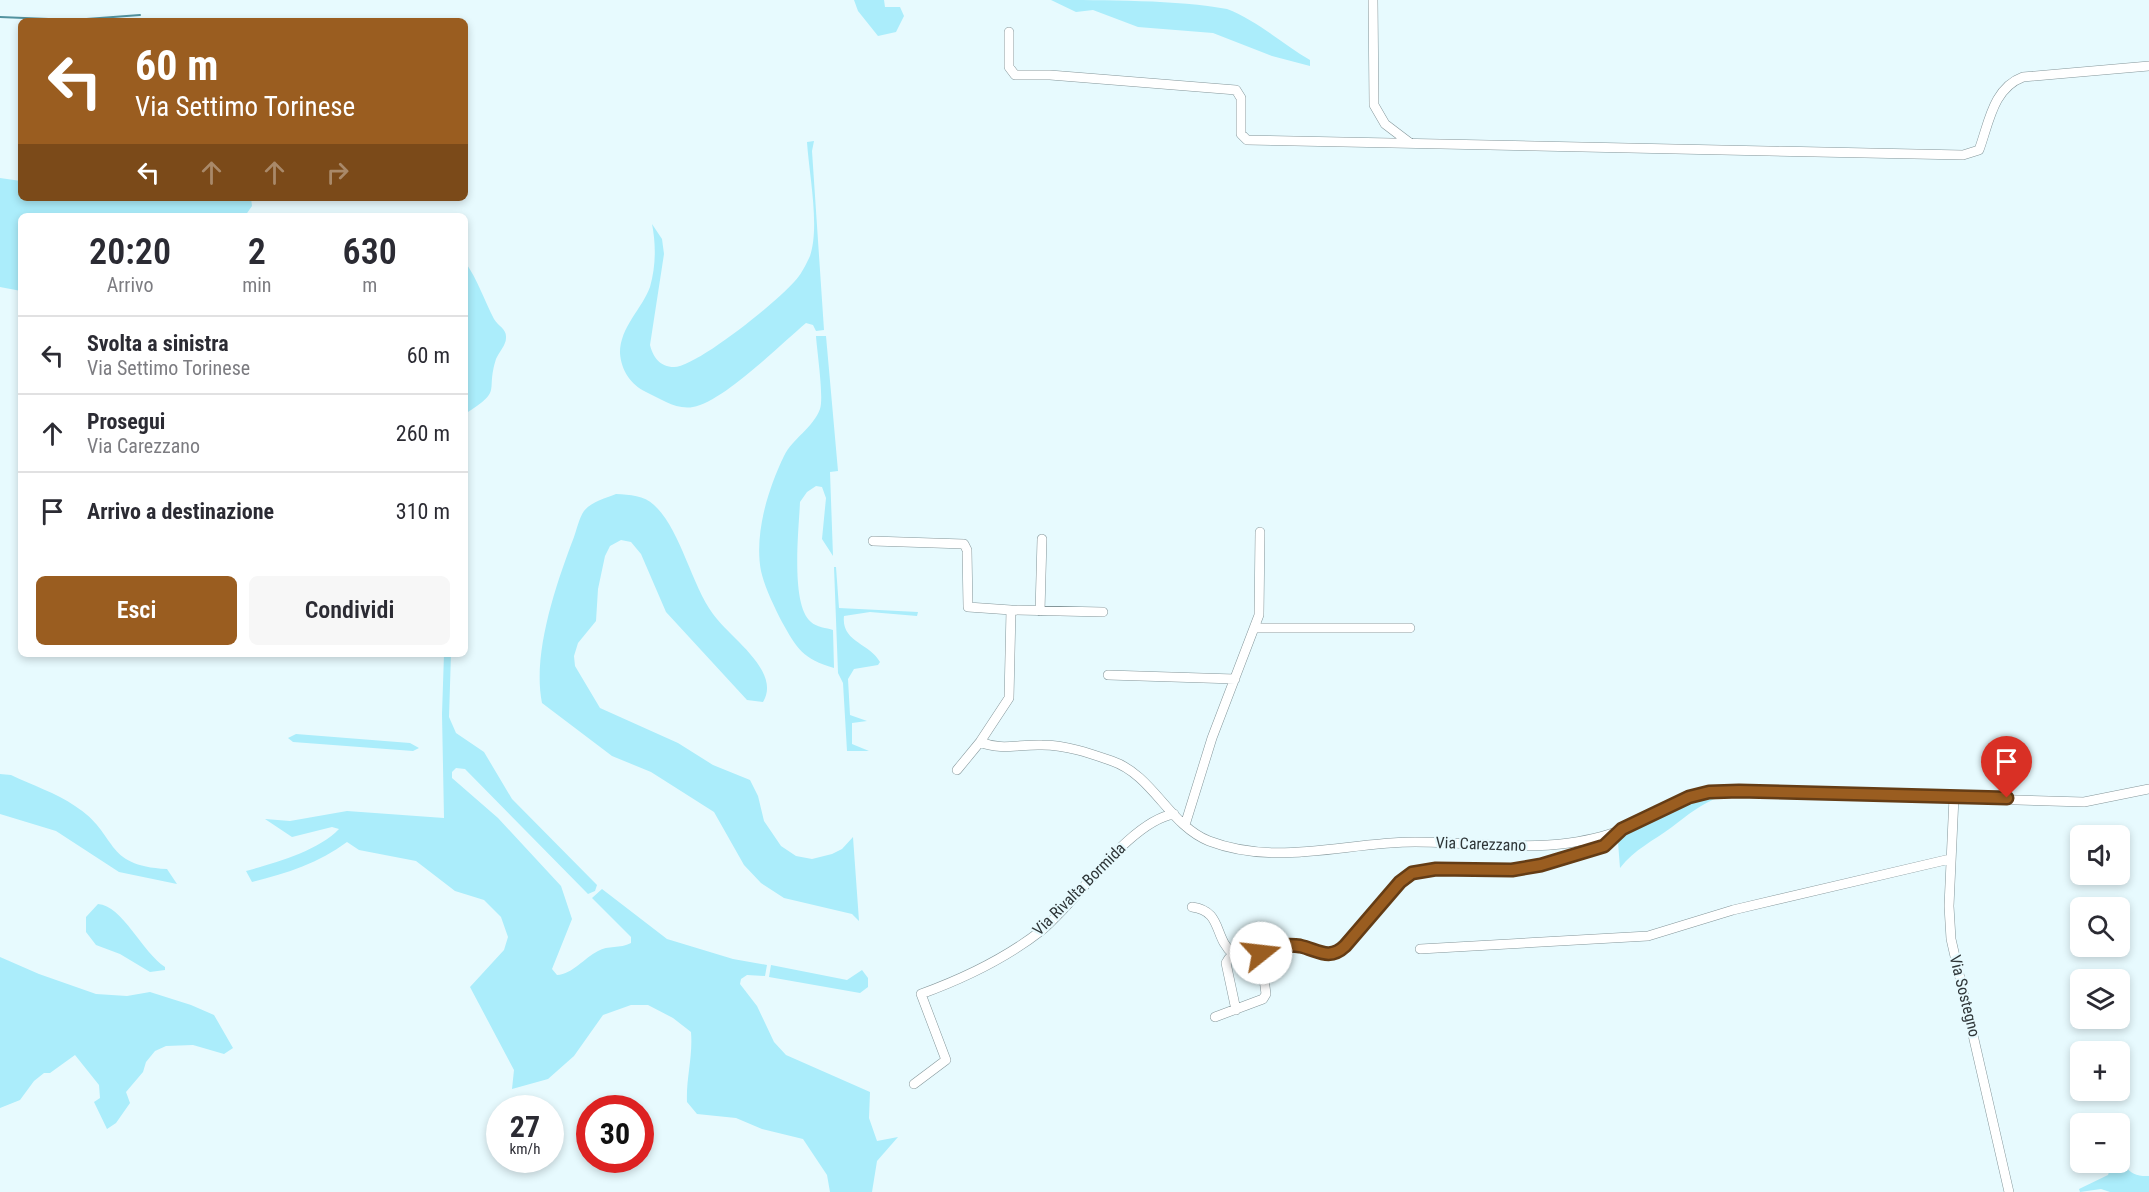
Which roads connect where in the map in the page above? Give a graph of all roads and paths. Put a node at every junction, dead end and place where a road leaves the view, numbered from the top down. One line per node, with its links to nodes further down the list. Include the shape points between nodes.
1 (1373, 0): 4 (street, via 1374,105 1385,124)
2 (1009, 32): 4 (street, via 1009,67 1015,75 1233,88 1241,98 1241,132 1245,140)
3 (2149, 66): 4 (street, via 2015,80 2001,92 1979,150 1963,155)
4 (1410, 143)
5 (1260, 532): 11 (street, via 1261,601)
6 (1042, 539): 9 (street)
7 (873, 541): 8 (street, via 964,543 968,550 968,607)
8 (1011, 610): 9 (street); 15 (street, via 1010,696)
9 (1040, 610): 10 (street)
10 (1104, 612)
11 (1254, 628): 12 (street); 14 (street)
12 (1410, 628)
13 (1108, 675): 14 (street)
14 (1235, 679): 20 (street)
15 (980, 742): 16 (street); 19 (street, Via Carezzano, via 1000,748 1048,745 1114,761 1138,776)
16 (957, 770)
17 (2149, 789): 18 (street, Via Carezzano, via 2084,802)
18 (1954, 797): 21 (street, Via Carezzano, via 1709,792 1678,801); 22 (street, Via Sostegno)
19 (1174, 814): 20 (street, Via Carezzano); 29 (street, Via Rivalta Bormida, via 1158,818 1139,831 1069,904 1026,941 964,978 921,994 946,1060)
20 (1185, 825): 21 (street, Via Carezzano, via 1212,842 1284,854 1406,842 1541,845 1583,840)
21 (1622, 829): 25 (street, via 1601,847 1531,867 1412,873 1345,946 1333,954 1294,946)
22 (1950, 859): 24 (street, via 1733,910 1648,936); 30 (street, Via Sostegno, via 1953,947)
23 (1192, 907): 26 (street, via 1214,918 1223,943)
24 (1420, 949)
25 (1262, 950): 26 (street); 27 (street, via 1266,994 1259,1002)
26 (1233, 954): 27 (street, via 1226,963)
27 (1236, 1010): 28 (street)
28 (1215, 1017)
29 (914, 1084)
30 (2009, 1192)

